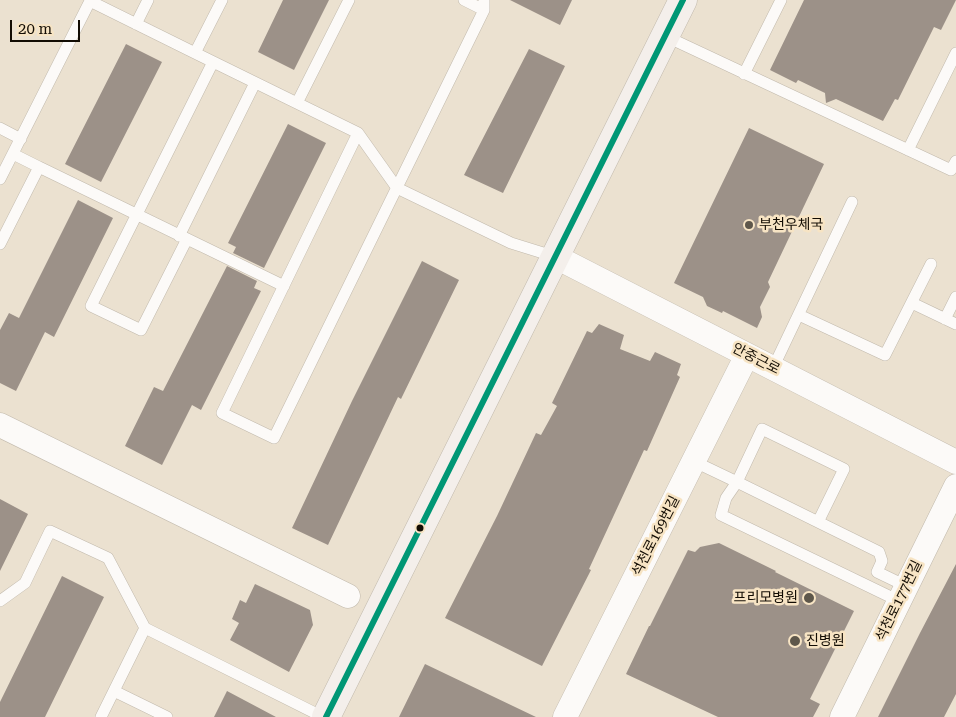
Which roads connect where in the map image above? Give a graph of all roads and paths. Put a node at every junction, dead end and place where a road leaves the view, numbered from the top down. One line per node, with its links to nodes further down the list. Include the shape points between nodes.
1 (89, 0): 9 (lane); 19 (lane)
2 (148, 0): 9 (lane)
3 (222, 0): 11 (lane)
4 (349, 0): 16 (lane)
5 (464, 0): 8 (lane)
6 (683, 0): 10 (street)
7 (781, 0): 14 (lane)
8 (484, 5): 25 (lane)
9 (136, 24): 11 (lane)
10 (665, 36): 14 (lane); 30 (street)
11 (195, 53): 13 (lane)
12 (956, 53): 20 (lane)
13 (214, 62): 15 (lane); 27 (lane)
14 (744, 74): 20 (lane)
15 (255, 83): 16 (lane); 28 (lane)
16 (297, 103): 18 (lane)
17 (0, 128): 19 (lane)
18 (358, 133): 25 (lane); 32 (lane)
19 (21, 139): 21 (lane)
20 (908, 150): 22 (lane, via 951,170)
21 (13, 154): 23 (lane); 24 (lane)
22 (956, 161)
23 (39, 167): 27 (lane); 29 (lane)
24 (0, 179)
25 (397, 188): 30 (lane, via 511,243); 32 (lane, via 274,438 222,413)
26 (852, 202): 35 (lane)
27 (136, 214): 28 (lane); 28 (lane, via 91,306 140,330)
28 (183, 238): 32 (lane)
29 (0, 244)
30 (556, 257): 38 (street, 안중근로); 55 (street)
31 (931, 264): 34 (lane)
32 (284, 286)
33 (956, 297): 36 (lane)
34 (912, 303): 35 (lane, via 885,356); 36 (lane)
35 (799, 315): 39 (lane)
36 (945, 319): 37 (lane)
37 (956, 324)
38 (747, 355): 39 (street, 안중근로); 41 (street, 석천로169번길)
39 (773, 368): 42 (street, 안중근로)
40 (0, 425): 47 (street)
41 (693, 462): 43 (lane); 51 (street, 석천로169번길)
42 (956, 462)
43 (737, 482): 45 (lane); 45 (lane, via 762,429 844,469); 46 (lane, via 726,498 721,515)
44 (956, 486): 46 (street, 석천로177번길)
45 (818, 522): 46 (lane, via 879,552 882,562 878,572)
46 (903, 594): 56 (street, 석천로177번길)
47 (348, 596)
48 (0, 601): 49 (lane, via 24,583 50,531 108,558)
49 (145, 628): 50 (lane); 54 (lane)
50 (114, 691): 52 (lane); 53 (lane)
51 (574, 714)
52 (102, 717)
53 (167, 717)
54 (322, 717)
55 (326, 717)
56 (842, 717)

